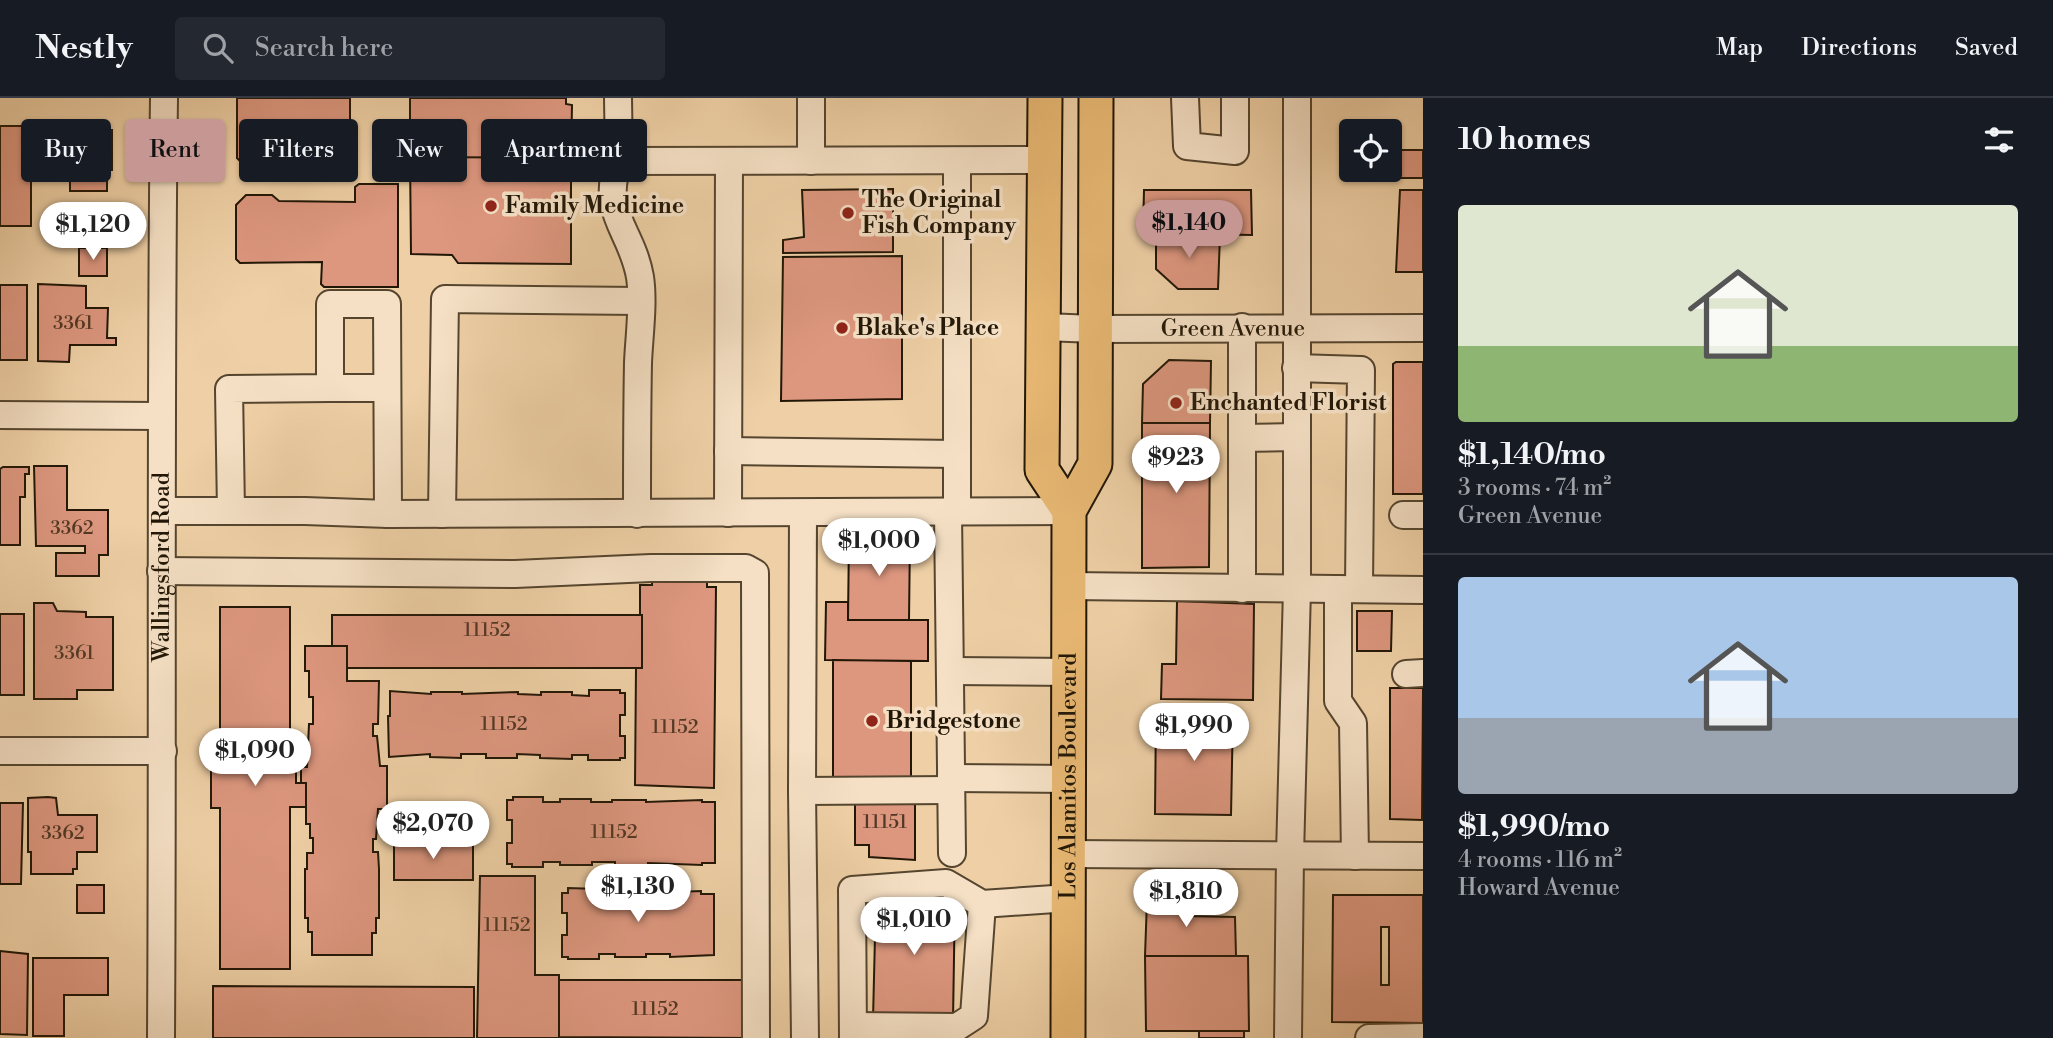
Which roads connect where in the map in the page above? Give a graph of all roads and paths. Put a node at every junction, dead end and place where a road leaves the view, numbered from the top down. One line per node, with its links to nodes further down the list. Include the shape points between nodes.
1 (164, 98): 26 (street, Wallingsford Road)
2 (618, 98): 9 (street)
3 (811, 98): 13 (street)
4 (1045, 98): 10 (main road)
5 (1096, 98): 21 (main road)
6 (1185, 98): 8 (street, via 1187,146 1235,151)
7 (1297, 98): 19 (street)
8 (1235, 106)
9 (618, 119)
10 (1044, 160): 14 (street); 17 (main road)
11 (647, 161): 12 (street)
12 (729, 161): 13 (street); 29 (street)
13 (811, 161): 14 (street)
14 (957, 162): 30 (street)
15 (612, 182): 16 (street, via 612,201 640,279)
16 (640, 301): 38 (street, via 445,299); 39 (street)
17 (1044, 327): 21 (street, Green Avenue); 33 (main road, via 1042,470)
18 (1242, 327): 19 (street, Green Avenue); 21 (street, Green Avenue); 28 (street)
19 (1296, 328): 20 (street, Green Avenue); 22 (street)
20 (1423, 328)
21 (1095, 329): 33 (main road, via 1096,464)
22 (1296, 369): 27 (street); 44 (street, via 1361,370)
23 (330, 388): 24 (street); 24 (street, via 330,304 387,304); 32 (street, via 229,389)
24 (387, 388): 37 (street)
25 (0, 415): 26 (street)
26 (160, 416): 31 (street, Wallingsford Road)
27 (1296, 437): 28 (street); 43 (street)
28 (1242, 438): 42 (street)
29 (728, 451): 30 (street); 35 (street)
30 (957, 454): 34 (street)
31 (162, 510): 32 (street); 40 (street, Wallingsford Road)
32 (231, 510): 37 (street)
33 (1069, 511): 34 (street); 41 (main road, Los Alamitos Boulevard)
34 (953, 512): 36 (street); 46 (street)
35 (728, 513): 36 (street); 39 (street)
36 (803, 513): 52 (street)
37 (388, 514): 38 (street)
38 (442, 514): 39 (street)
39 (637, 514)
40 (161, 570): 49 (street, Wallingsford Road); 63 (street, via 515,574 746,568 755,573)
41 (1070, 586): 42 (street); 47 (main road, Los Alamitos Boulevard)
42 (1242, 589): 43 (street)
43 (1297, 589): 44 (street); 55 (street)
44 (1349, 589): 45 (street); 56 (street, via 1338,701 1353,723)
45 (1423, 590)
46 (950, 671): 47 (street); 51 (street)
47 (1071, 672): 50 (main road, Los Alamitos Boulevard)
48 (0, 751): 49 (street)
49 (163, 751): 62 (street, Wallingsford Road)
50 (1070, 779): 51 (street); 54 (main road, Los Alamitos Boulevard)
51 (951, 784): 52 (street); 53 (street)
52 (802, 791): 64 (street)
53 (952, 853)
54 (1069, 854): 55 (street); 58 (main road, Los Alamitos Boulevard)
55 (1290, 855): 56 (street); 66 (street)
56 (1355, 856): 57 (street)
57 (1423, 856)
58 (1069, 898): 59 (street); 65 (main road, Los Alamitos Boulevard)
59 (982, 904): 60 (street, via 974,1016 957,1027); 60 (street, via 946,883 852,890)
60 (853, 1032)
61 (1423, 1037): 67 (street)
62 (161, 1038)
63 (756, 1038)
64 (806, 1038)
65 (1068, 1038)
66 (1288, 1038)
67 (1369, 1038)

